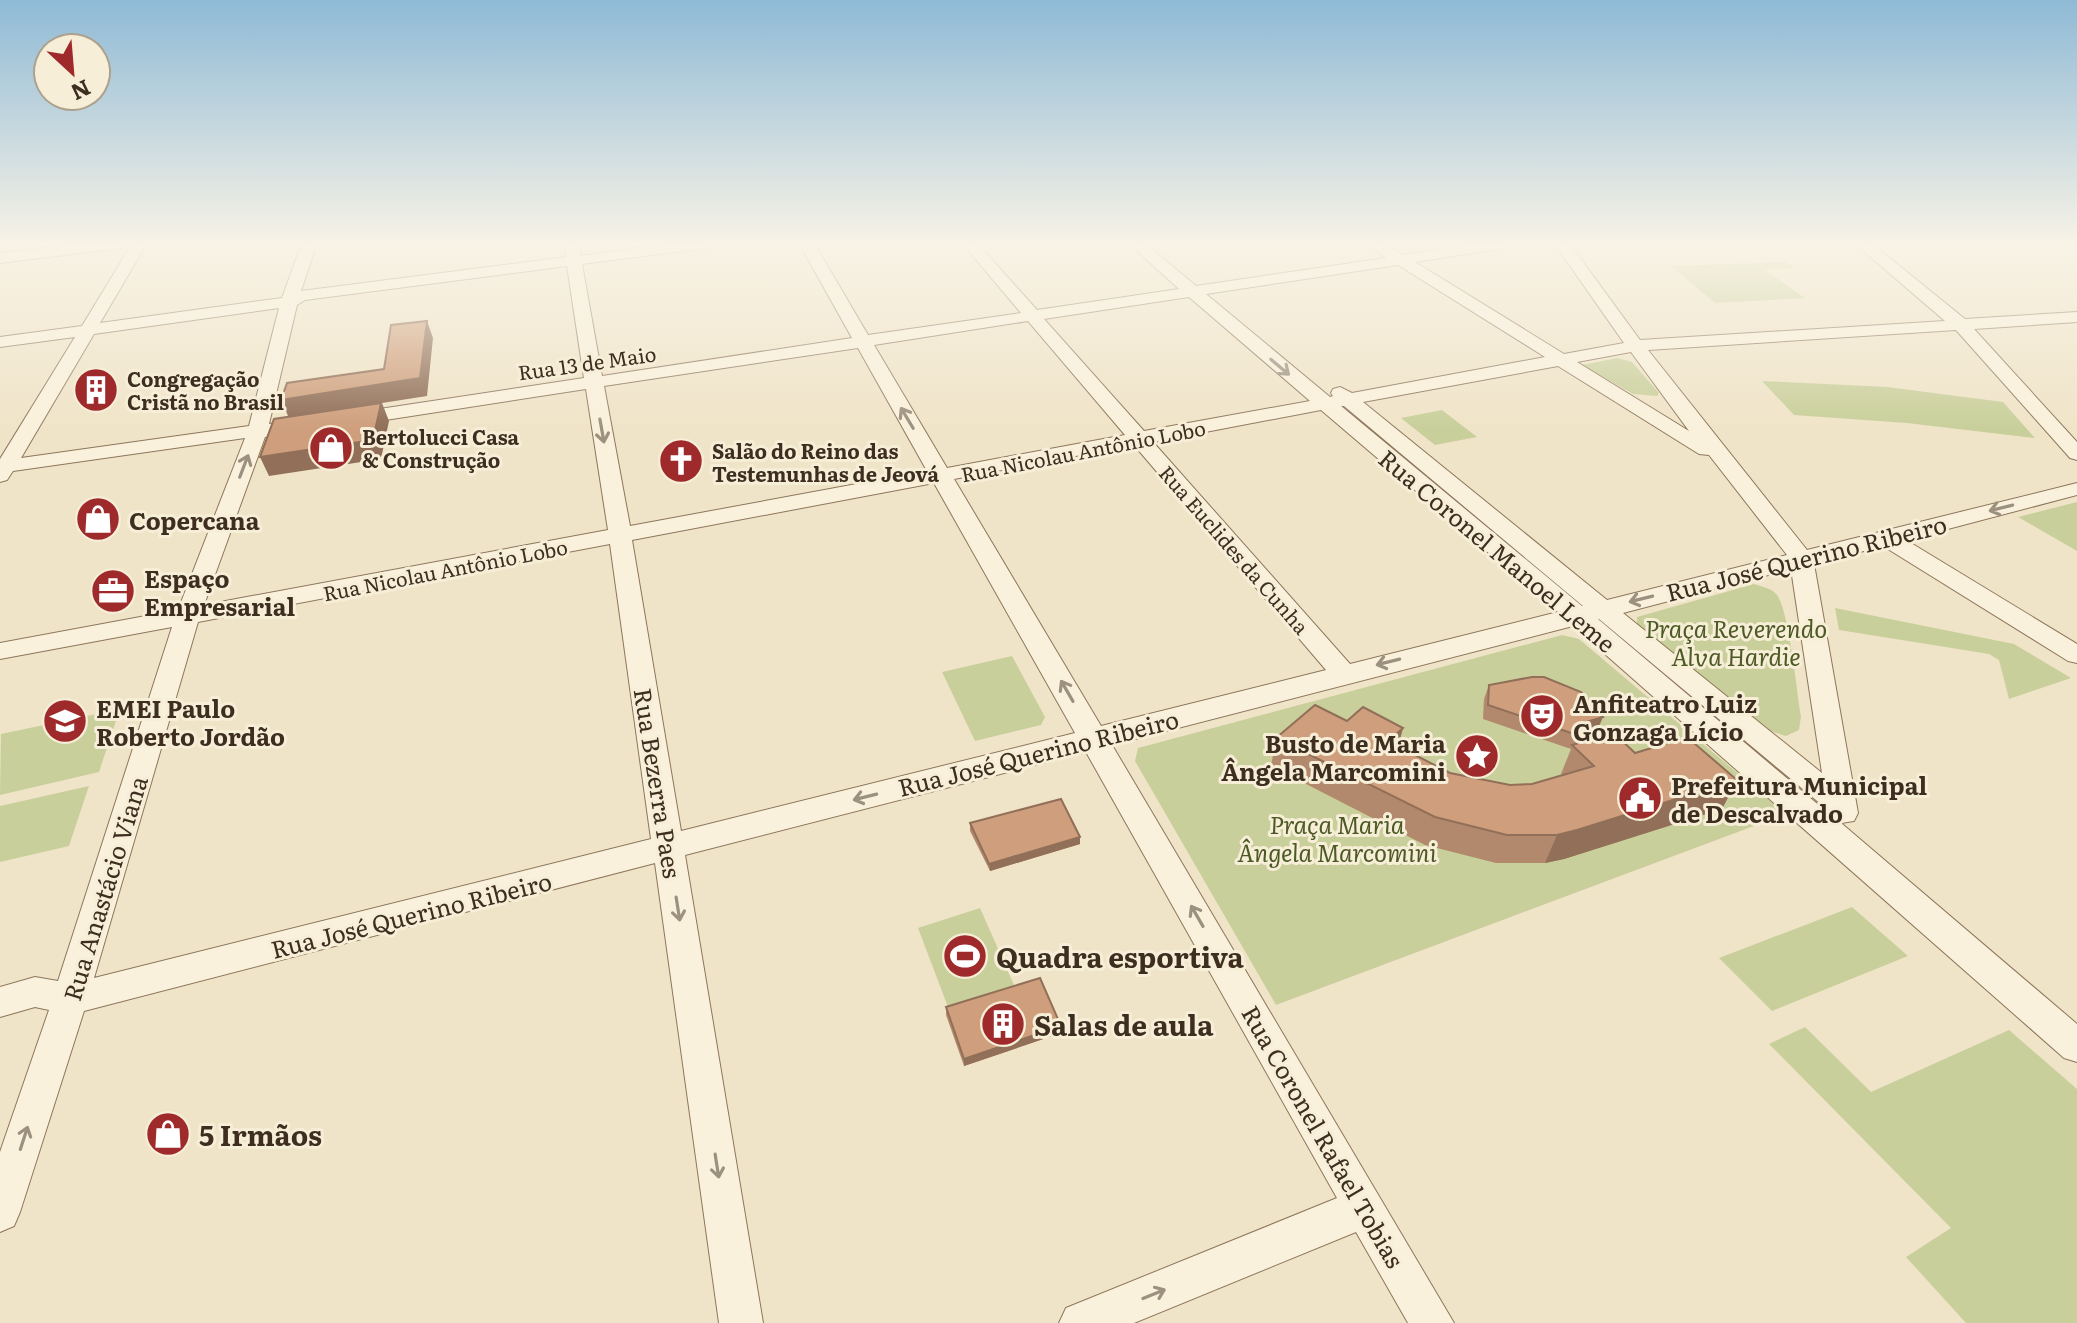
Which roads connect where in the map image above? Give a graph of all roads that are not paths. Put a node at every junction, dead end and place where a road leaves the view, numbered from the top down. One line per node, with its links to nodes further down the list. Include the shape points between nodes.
1 (104, 305): 16 (street)
2 (269, 305): 16 (street)
3 (288, 305): 25 (street, Rua Anastácio Viana)
4 (581, 305): 21 (street, Rua Bezerra Paes)
5 (841, 305): 18 (street, Rua Coronel Rafael Tobias)
6 (1022, 305): 13 (street, Rua Euclides da Cunha)
7 (1110, 305): 13 (street, Rua 13 de Maio)
8 (1208, 305): 22 (street, Rua Coronel Manoel Leme, one-way to 22)
9 (1232, 305): 22 (street, Rua Coronel Manoel Leme)
10 (1472, 305): 20 (street)
11 (1605, 305): 19 (street)
12 (1936, 305): 15 (street)
13 (1033, 317): 18 (street, Rua 13 de Maio); 26 (street, Rua Euclides da Cunha)
14 (2077, 317): 15 (street, Rua Nicolau Antônio Lobo)
15 (1960, 324): 19 (street, Rua Nicolau Antônio Lobo); 27 (street)
16 (89, 330): 17 (street); 29 (street)
17 (0, 342)
18 (862, 342): 21 (street, Rua 13 de Maio); 30 (street, Rua Coronel Rafael Tobias, one-way to 18)
19 (1634, 346): 20 (street, Rua Nicolau Antônio Lobo); 23 (street)
20 (1563, 360): 22 (street, Rua Nicolau Antônio Lobo); 24 (street)
21 (594, 383): 25 (street, Rua 13 de Maio); 32 (street, Rua Bezerra Paes, one-way to 32)
22 (1336, 402): 26 (street, Rua Nicolau Antônio Lobo); 35 (street, Rua Coronel Manoel Leme)
23 (1677, 403): 24 (street); 28 (street)
24 (1640, 410): 28 (street)
25 (257, 432): 29 (street, Rua 13 de Maio); 36 (street, Rua Anastácio Viana, one-way to 25)
26 (1139, 440): 30 (street, Rua Nicolau Antônio Lobo); 39 (street, Rua Euclides da Cunha)
27 (2077, 454)
28 (1719, 457): 34 (street)
29 (2, 470)
30 (942, 477): 32 (street, Rua Nicolau Antônio Lobo); 40 (street, Rua Coronel Rafael Tobias, one-way to 30)
31 (2077, 489): 33 (street, Rua José Querino Ribeiro, one-way to 33)
32 (620, 536): 36 (street, Rua Nicolau Antônio Lobo); 45 (street, Rua Bezerra Paes)
33 (1885, 537): 34 (street, Rua José Querino Ribeiro); 38 (street)
34 (1801, 557): 35 (street, Rua José Querino Ribeiro, one-way to 35); 43 (street)
35 (1588, 613): 39 (street, Rua José Querino Ribeiro, one-way to 39); 41 (street, Rua Coronel Manoel Leme); 42 (street, Rua Coronel Manoel Leme)
36 (187, 618): 37 (street, Rua Nicolau Antônio Lobo); 46 (street, Rua Anastácio Viana)
37 (0, 651)
38 (2077, 655)
39 (1344, 674): 40 (street, Rua José Querino Ribeiro)
40 (1095, 737): 45 (street, Rua José Querino Ribeiro, one-way to 45); 49 (street, Rua Coronel Rafael Tobias, one-way to 40)
41 (1766, 743): 42 (street); 43 (street, Rua Coronel Manoel Leme)
42 (1738, 752): 44 (street, Rua Coronel Manoel Leme)
43 (1841, 805): 44 (street)
44 (1851, 848): 48 (street, Rua Coronel Manoel Leme)
45 (669, 849): 46 (street, Rua José Querino Ribeiro); 51 (street, Rua Bezerra Paes, one-way to 51)
46 (70, 999): 47 (street, Rua José Querino Ribeiro, via 35,992); 50 (street, Rua Anastácio Viana, one-way to 46)
47 (0, 1002)
48 (2076, 1045)
49 (1364, 1208): 52 (street, one-way to 49); 53 (street, Rua Coronel Rafael Tobias)
50 (0, 1212)
51 (741, 1323)
52 (1081, 1323)
53 (1432, 1323)

